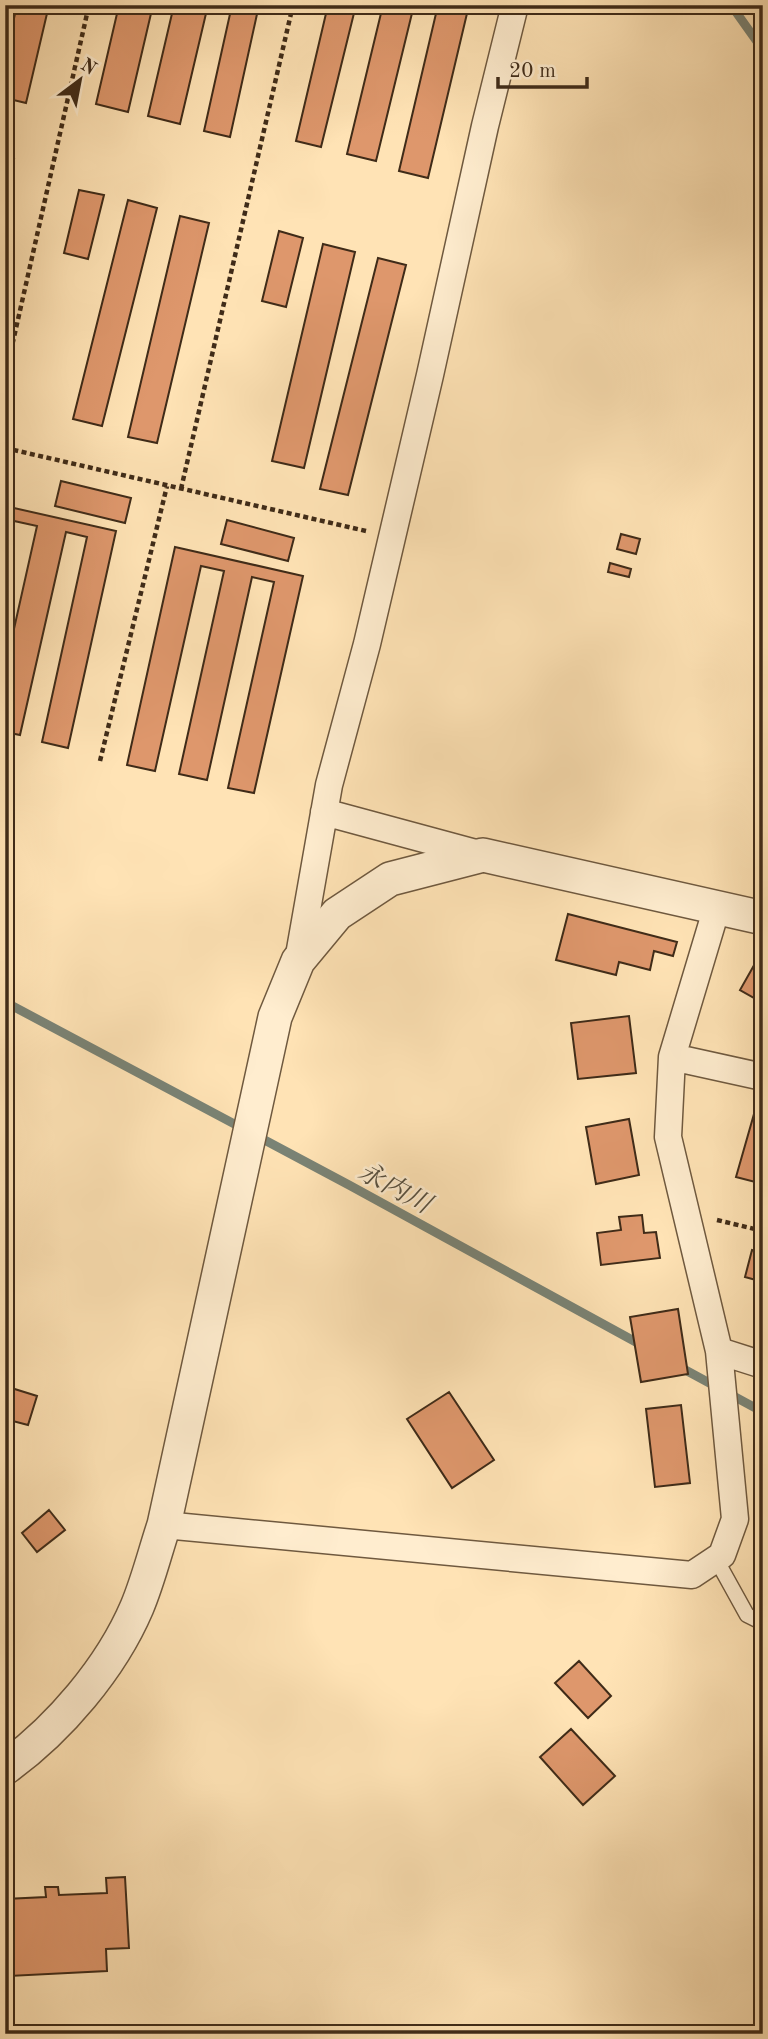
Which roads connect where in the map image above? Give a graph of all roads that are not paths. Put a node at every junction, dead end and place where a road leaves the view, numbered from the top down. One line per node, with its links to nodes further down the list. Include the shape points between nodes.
1 (515, 5): 2 (street)
2 (324, 812): 3 (street); 6 (street)
3 (483, 855): 4 (street); 6 (street, via 390,879 337,914)
4 (717, 907): 5 (street); 7 (street)
5 (763, 918)
6 (298, 961): 11 (street, via 275,1017)
7 (672, 1057): 8 (street); 9 (street, via 668,1137)
8 (763, 1077)
9 (719, 1351): 10 (street); 12 (street, via 735,1519 722,1555)
10 (763, 1365)
11 (164, 1525): 12 (street, via 692,1575); 14 (street, via 137,1607 101,1672 62,1717)
12 (716, 1559): 13 (lane, via 747,1615)
13 (763, 1623)
14 (5, 1768)

